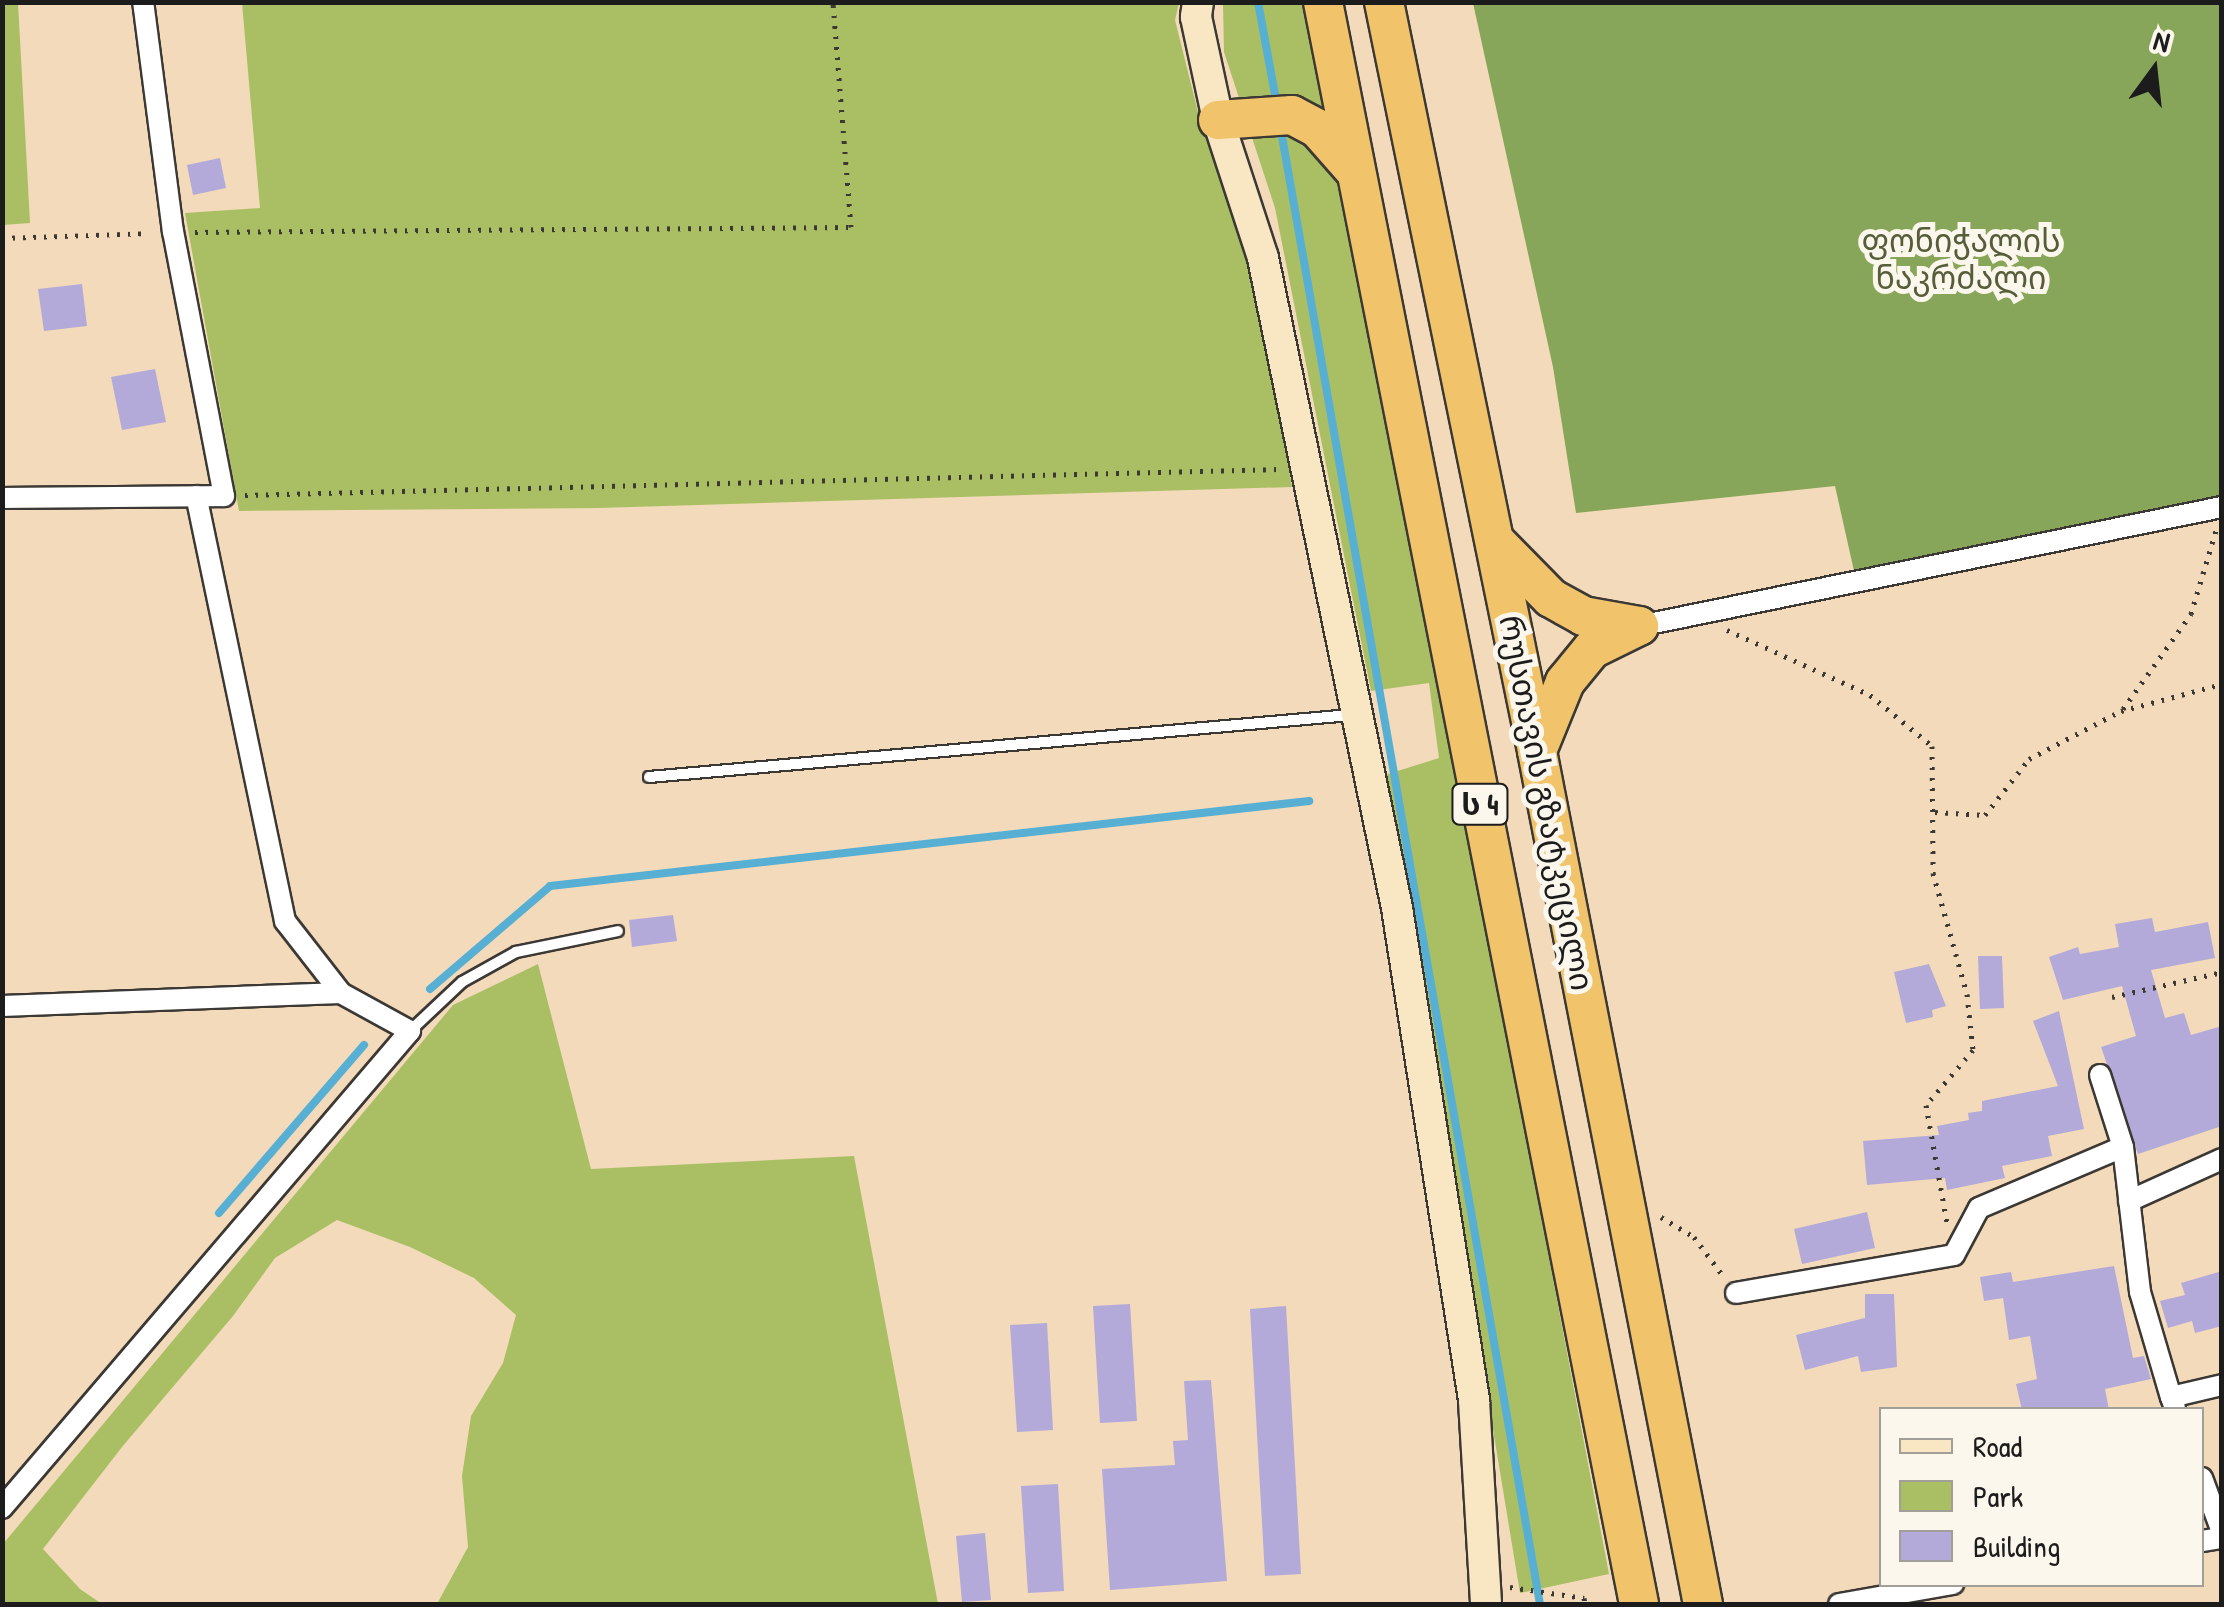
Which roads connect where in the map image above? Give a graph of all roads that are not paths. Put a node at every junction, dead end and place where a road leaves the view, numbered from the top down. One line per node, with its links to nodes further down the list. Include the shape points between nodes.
1 (143, 2): 9 (street, via 173,232 224,496)
2 (1198, 2): 7 (street, via 1196,17)
3 (1323, 2): 5 (highway, რუსთავის გზატკეცილი / ს 4)
4 (1384, 2): 12 (highway, რუსთავის გზატკეცილი / ს 4)
5 (1330, 40): 6 (highway, via 1311,94); 8 (highway, რუსთავის გზატკეცილი / ს 4)
6 (1292, 115): 7 (highway); 8 (highway, via 1318,129)
7 (1232, 119): 14 (street)
8 (1355, 172): 33 (highway, რუსთავის გზატკეცილი / ს 4)
9 (196, 496): 10 (street); 18 (street, via 284,920)
10 (2, 498)
11 (2222, 510): 13 (street)
12 (1492, 539): 13 (highway, via 1551,598 1583,616); 15 (highway, რუსთავის გზატკეცილი / ს 4)
13 (1639, 626): 15 (highway, via 1592,649 1565,682)
14 (1357, 714): 16 (lane); 32 (street, via 1397,908 1474,1400)
15 (1538, 752): 34 (highway, რუსთავის გზატკეცილი / ს 4)
16 (649, 777)
17 (618, 931): 20 (lane, via 516,952 462,982)
18 (340, 993): 19 (street); 20 (street)
19 (2, 1006)
20 (410, 1030): 29 (street)
21 (2100, 1076): 22 (street)
22 (2123, 1147): 24 (street); 25 (street, via 1980,1208 1954,1255)
23 (2222, 1159): 24 (street)
24 (2129, 1200): 27 (street, via 2140,1292)
25 (1736, 1294)
26 (2222, 1385): 27 (street)
27 (2174, 1403)
28 (2204, 1484): 30 (street)
29 (2, 1508)
30 (2222, 1535)
31 (1937, 1587): 35 (street)
32 (1486, 1604)
33 (1639, 1604)
34 (1703, 1604)
35 (1839, 1604)

